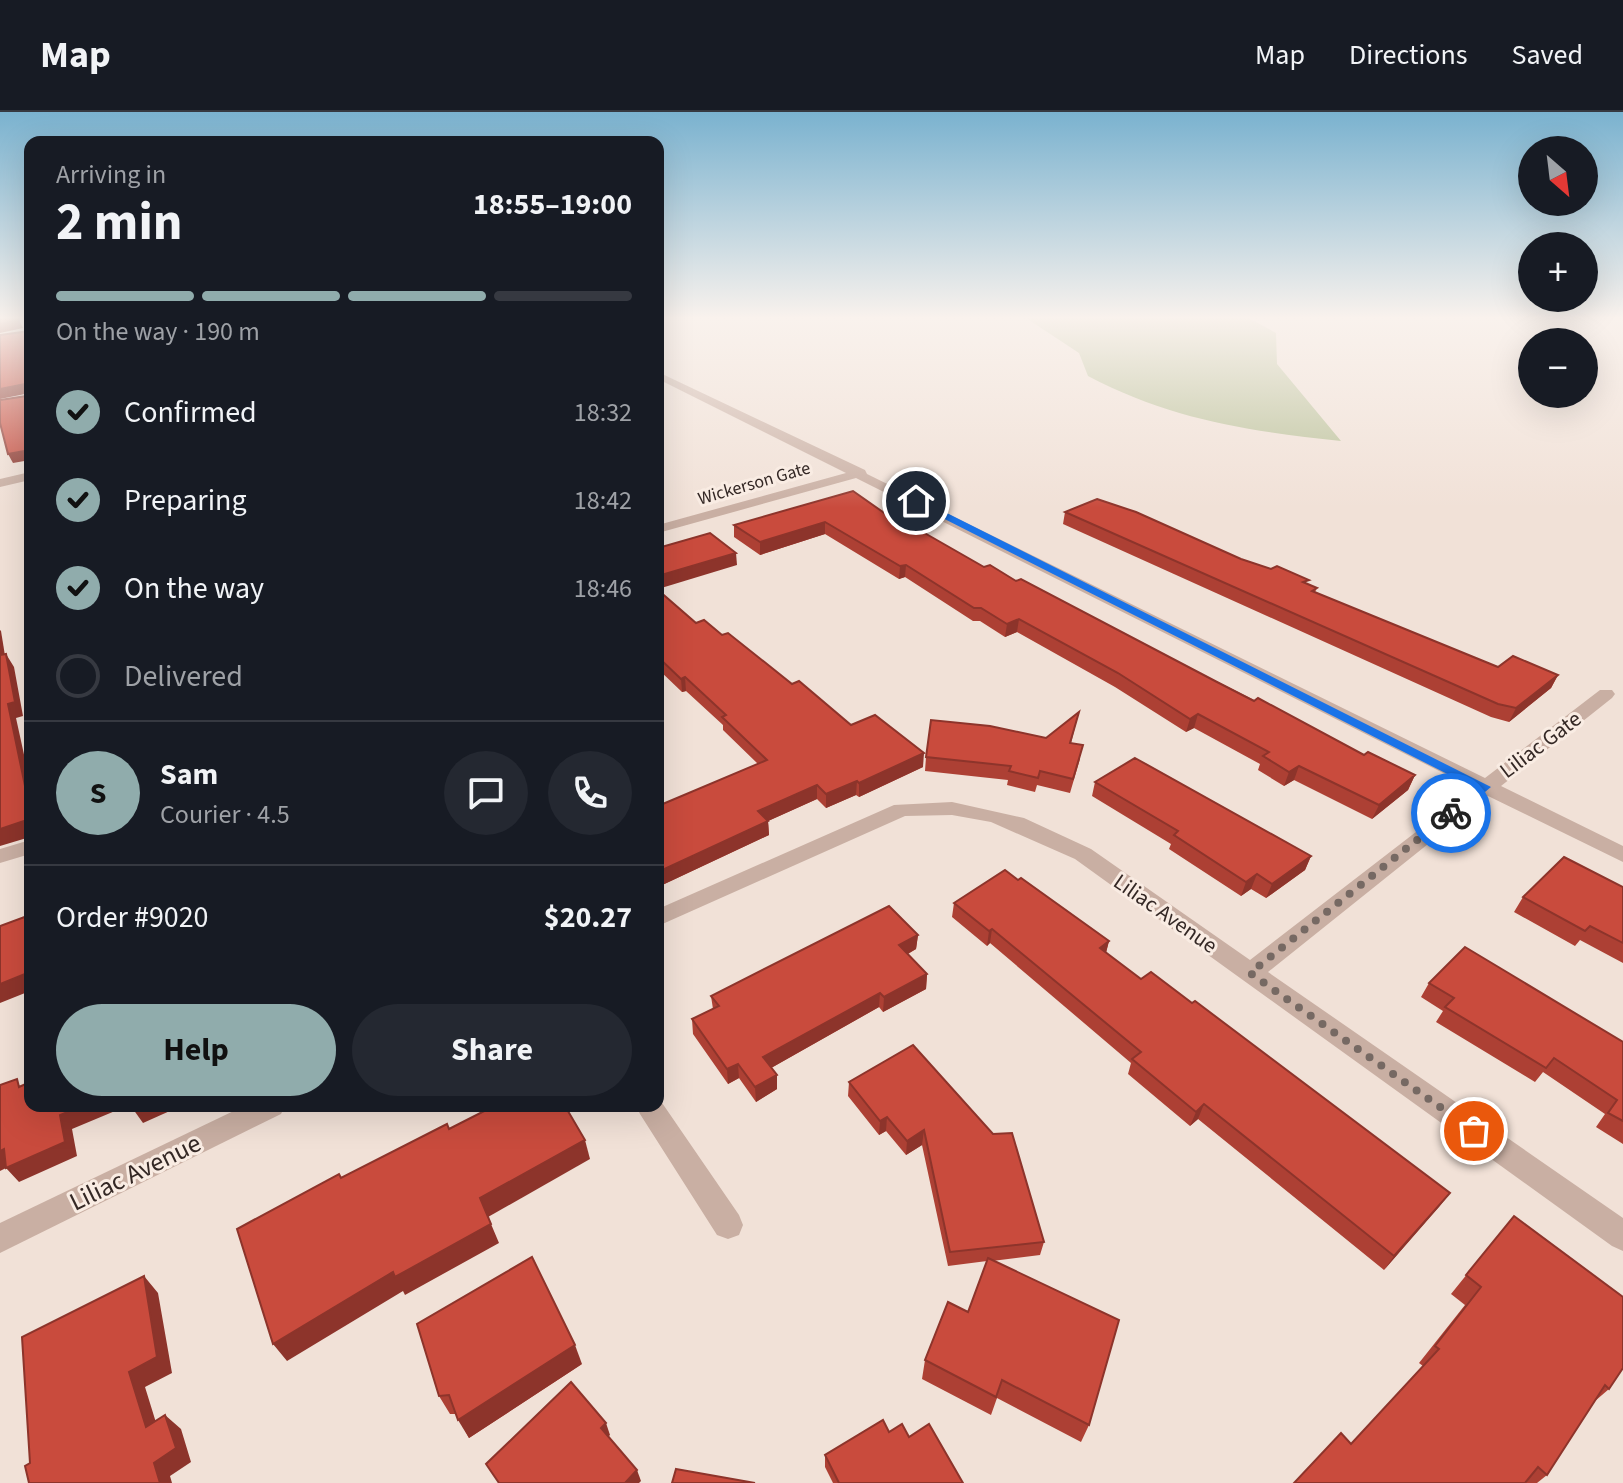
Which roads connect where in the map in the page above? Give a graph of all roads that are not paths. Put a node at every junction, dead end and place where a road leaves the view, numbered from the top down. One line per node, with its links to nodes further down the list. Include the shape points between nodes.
1 (668, 380): 2 (street)
2 (861, 473): 5 (street, Wickerson Gate); 7 (street)
3 (24, 477): 4 (street)
4 (0, 483)
5 (664, 527)
6 (1606, 694): 7 (street, Liliac Gate)
7 (1484, 787): 9 (street); 12 (street, Liliac Gate)
8 (24, 849): 10 (street)
9 (1623, 855)
10 (0, 856)
11 (664, 915): 12 (street, Liliac Avenue, via 901,810 980,810 1024,824 1083,854)
12 (1250, 973): 16 (street, Liliac Avenue)
13 (259, 1112): 17 (street, Liliac Avenue)
14 (654, 1112): 15 (street)
15 (728, 1225)
16 (1623, 1236)
17 (0, 1238)

